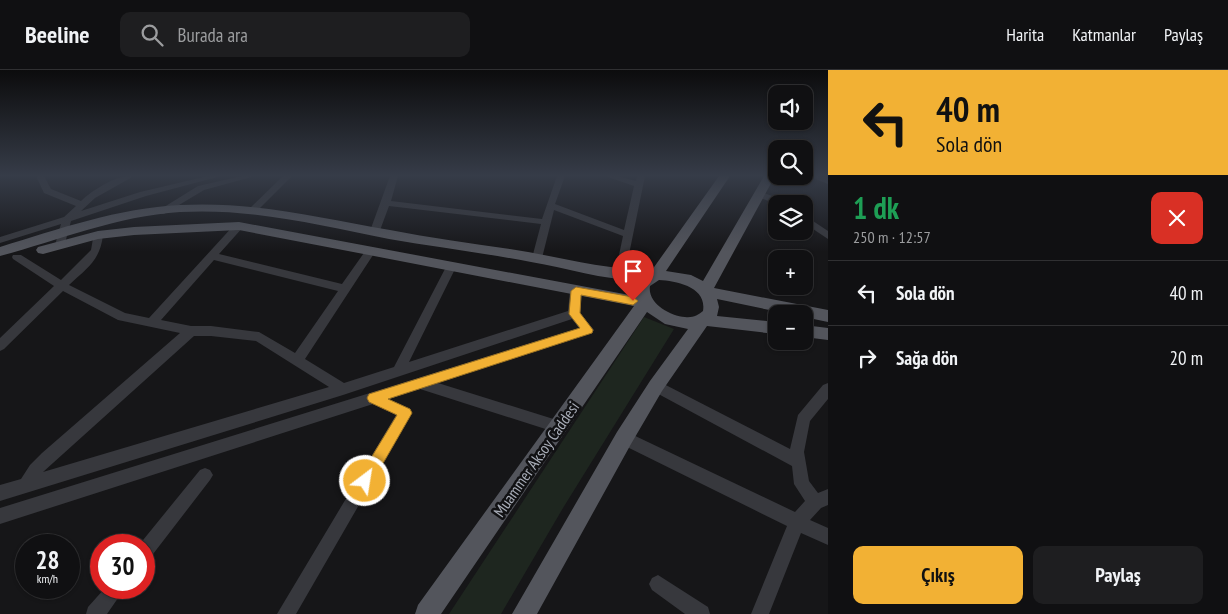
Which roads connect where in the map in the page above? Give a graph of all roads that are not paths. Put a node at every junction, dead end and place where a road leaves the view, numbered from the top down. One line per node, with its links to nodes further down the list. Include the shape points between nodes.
1 (74, 201): 11 (street)
2 (86, 201): 11 (street)
3 (121, 201): 15 (street)
4 (179, 201): 14 (street)
5 (262, 201): 13 (street)
6 (551, 201): 12 (street)
7 (636, 201): 23 (street)
8 (706, 201): 36 (main road)
9 (755, 201): 40 (main road)
10 (386, 203): 16 (street); 20 (street)
11 (82, 205): 15 (street)
12 (550, 205): 16 (street); 23 (street)
13 (252, 211): 14 (main road, via 204,208); 20 (main road, via 275,212)
14 (161, 212): 25 (main road, via 112,219)
15 (67, 219): 21 (street); 25 (street)
16 (546, 222): 32 (street)
17 (813, 225): 24 (street)
18 (239, 226): 22 (main road, via 134,230); 29 (main road); 30 (street)
19 (0, 228): 21 (street)
20 (375, 231): 32 (main road)
21 (16, 235): 26 (street); 27 (street)
22 (98, 235): 25 (main road); 37 (street, via 96,250)
23 (629, 235): 35 (street)
24 (828, 236)
25 (61, 239): 27 (main road); 31 (main road)
26 (0, 240)
27 (33, 242): 28 (main road)
28 (0, 252)
29 (370, 252): 34 (main road); 38 (street)
30 (212, 256): 38 (street); 45 (street)
31 (17, 257): 33 (main road); 37 (street)
32 (537, 258): 35 (main road)
33 (0, 263)
34 (451, 267): 39 (main road); 52 (street)
35 (620, 274): 36 (main road)
36 (655, 276): 40 (main road, via 686,279); 41 (main road, via 642,283 640,289)
37 (62, 286): 45 (street, via 122,317); 50 (street)
38 (344, 289): 51 (street)
39 (576, 291): 41 (main road); 42 (street)
40 (705, 292): 43 (main road); 44 (main road, via 712,310)
41 (645, 303): 44 (main road, via 672,320 694,323); 58 (main road, Muammer Aksoy Caddesi)
42 (574, 314): 52 (street); 53 (street, via 588,330)
43 (828, 316)
44 (703, 320): 46 (main road); 54 (main road)
45 (152, 323): 47 (street)
46 (768, 327)
47 (191, 331): 51 (street, via 259,337); 62 (street, via 47,458)
48 (813, 332): 49 (main road)
49 (828, 334)
50 (0, 346)
51 (297, 360): 55 (street)
52 (399, 370): 55 (street)
53 (420, 383): 57 (street); 58 (street)
54 (656, 386): 59 (main road); 60 (street)
55 (343, 389): 62 (street)
56 (828, 389): 60 (street, via 803,418)
57 (374, 398): 65 (street); 72 (street, via 405,413)
58 (558, 428): 73 (main road, Muammer Aksoy Caddesi)
59 (624, 438): 66 (street); 74 (main road)
60 (798, 462): 64 (street, via 802,484)
61 (205, 475): 68 (street)
62 (27, 484): 63 (street)
63 (0, 493)
64 (822, 499): 66 (street)
65 (0, 516)
66 (797, 522): 67 (street); 76 (street)
67 (828, 537)
68 (155, 538)
69 (658, 584): 75 (street)
70 (107, 599): 71 (street)
71 (94, 614)
72 (286, 614)
73 (427, 614)
74 (524, 614)
75 (701, 614)
76 (760, 614)

